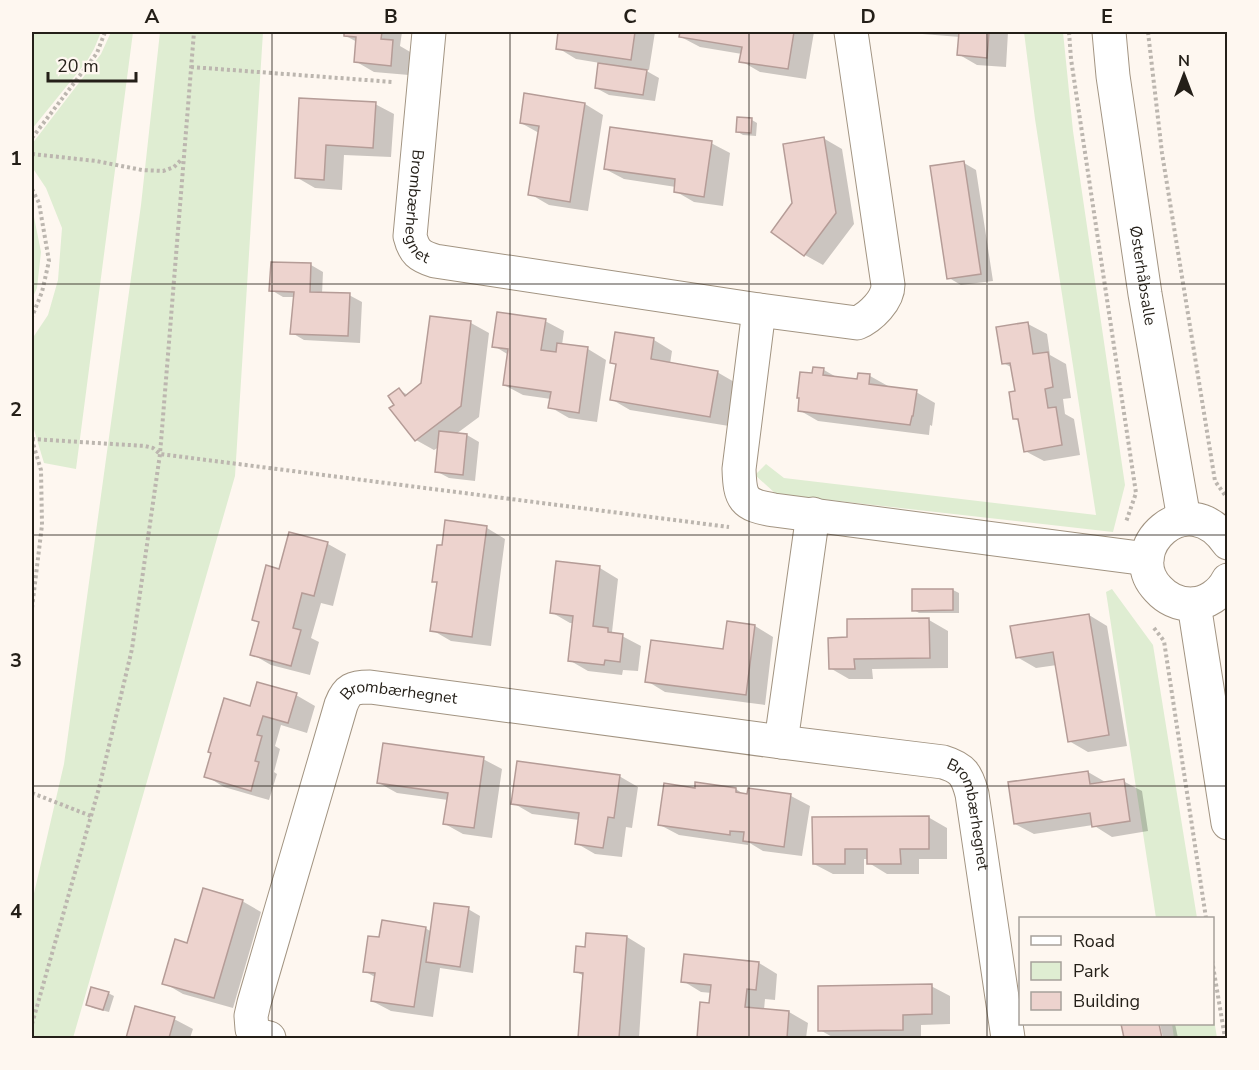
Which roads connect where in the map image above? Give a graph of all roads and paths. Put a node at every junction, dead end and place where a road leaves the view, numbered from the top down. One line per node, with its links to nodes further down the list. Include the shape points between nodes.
1 (105, 32): 10 (path, via 97,53)
2 (194, 32): 8 (path)
3 (429, 32): 9 (street, Brombærhegnet)
4 (851, 32): 14 (street, Brombærhegnet, via 888,285 886,297 857,323)
5 (1069, 32): 23 (path, via 1136,493 1124,530)
6 (1109, 32): 20 (street, Østerhåbsalle, via 1143,283)
7 (1148, 32): 18 (path, via 1162,153 1215,481)
8 (191, 67): 9 (path); 12 (path)
9 (423, 84): 14 (street, Brombærhegnet, via 410,236 413,248 423,257)
10 (32, 138)
11 (32, 154): 12 (path, via 163,171)
12 (183, 159): 17 (path)
13 (32, 189): 15 (path, via 39,203 50,261)
14 (759, 310): 19 (street, via 740,487 746,501 757,507)
15 (32, 317)
16 (32, 439): 17 (path, via 145,446); 26 (path, via 40,470 42,525)
17 (160, 454): 21 (path); 30 (path, via 132,649)
18 (1227, 499)
19 (813, 514): 23 (street); 28 (street)
20 (1184, 519): 22 (street, via 1210,524); 23 (street, via 1162,529 1149,548)
21 (739, 528)
22 (1227, 543)
23 (1134, 557): 25 (street, via 1166,597)
24 (1227, 580): 25 (street, via 1218,594)
25 (1194, 604): 31 (street)
26 (32, 608)
27 (1150, 622): 32 (path, via 1164,641)
28 (781, 742): 35 (street, Brombærhegnet, via 370,687 351,689 341,705 254,1003 252,1029); 36 (street, Brombærhegnet, via 943,762 963,772 972,794)
29 (32, 793): 30 (path)
30 (91, 816): 34 (path)
31 (1227, 823)
32 (1206, 917)
33 (1214, 972): 37 (path)
34 (32, 1024)
35 (269, 1038)
36 (1008, 1038)
37 (1225, 1038)

